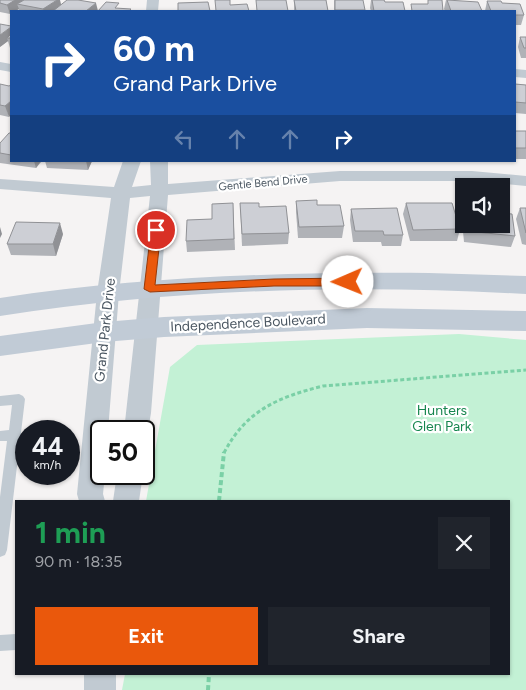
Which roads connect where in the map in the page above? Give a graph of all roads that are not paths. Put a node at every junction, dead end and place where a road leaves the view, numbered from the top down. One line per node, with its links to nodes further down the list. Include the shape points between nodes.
1 (132, 162): 6 (street, Grand Park Drive)
2 (159, 162): 5 (street)
3 (526, 181): 5 (street, Gentle Bend Drive, via 472,176 340,176)
4 (0, 184): 6 (street, Gentle Bend Drive)
5 (161, 192): 6 (street, Gentle Bend Drive); 8 (street)
6 (121, 193): 9 (street, Grand Park Drive)
7 (526, 284): 8 (main road, via 333,282)
8 (150, 289): 9 (main road); 12 (street)
9 (108, 293): 10 (main road); 13 (street, Grand Park Drive)
10 (0, 307)
11 (526, 321): 12 (main road, Independence Boulevard, via 367,318)
12 (146, 328): 13 (main road, Independence Boulevard); 16 (street)
13 (104, 332): 14 (main road, Independence Boulevard); 22 (street, Grand Park Drive)
14 (0, 346)
15 (0, 402): 17 (lane, via 19,399)
16 (138, 420)
17 (14, 435): 18 (lane); 19 (lane)
18 (0, 436)
19 (5, 465): 21 (lane)
20 (128, 485): 23 (street)
21 (3, 496): 24 (lane)
22 (92, 500)
23 (126, 500)
24 (1, 529): 25 (lane)
25 (0, 550)
26 (15, 642): 27 (lane)
27 (0, 643)
28 (100, 675): 29 (street)
29 (100, 690)

